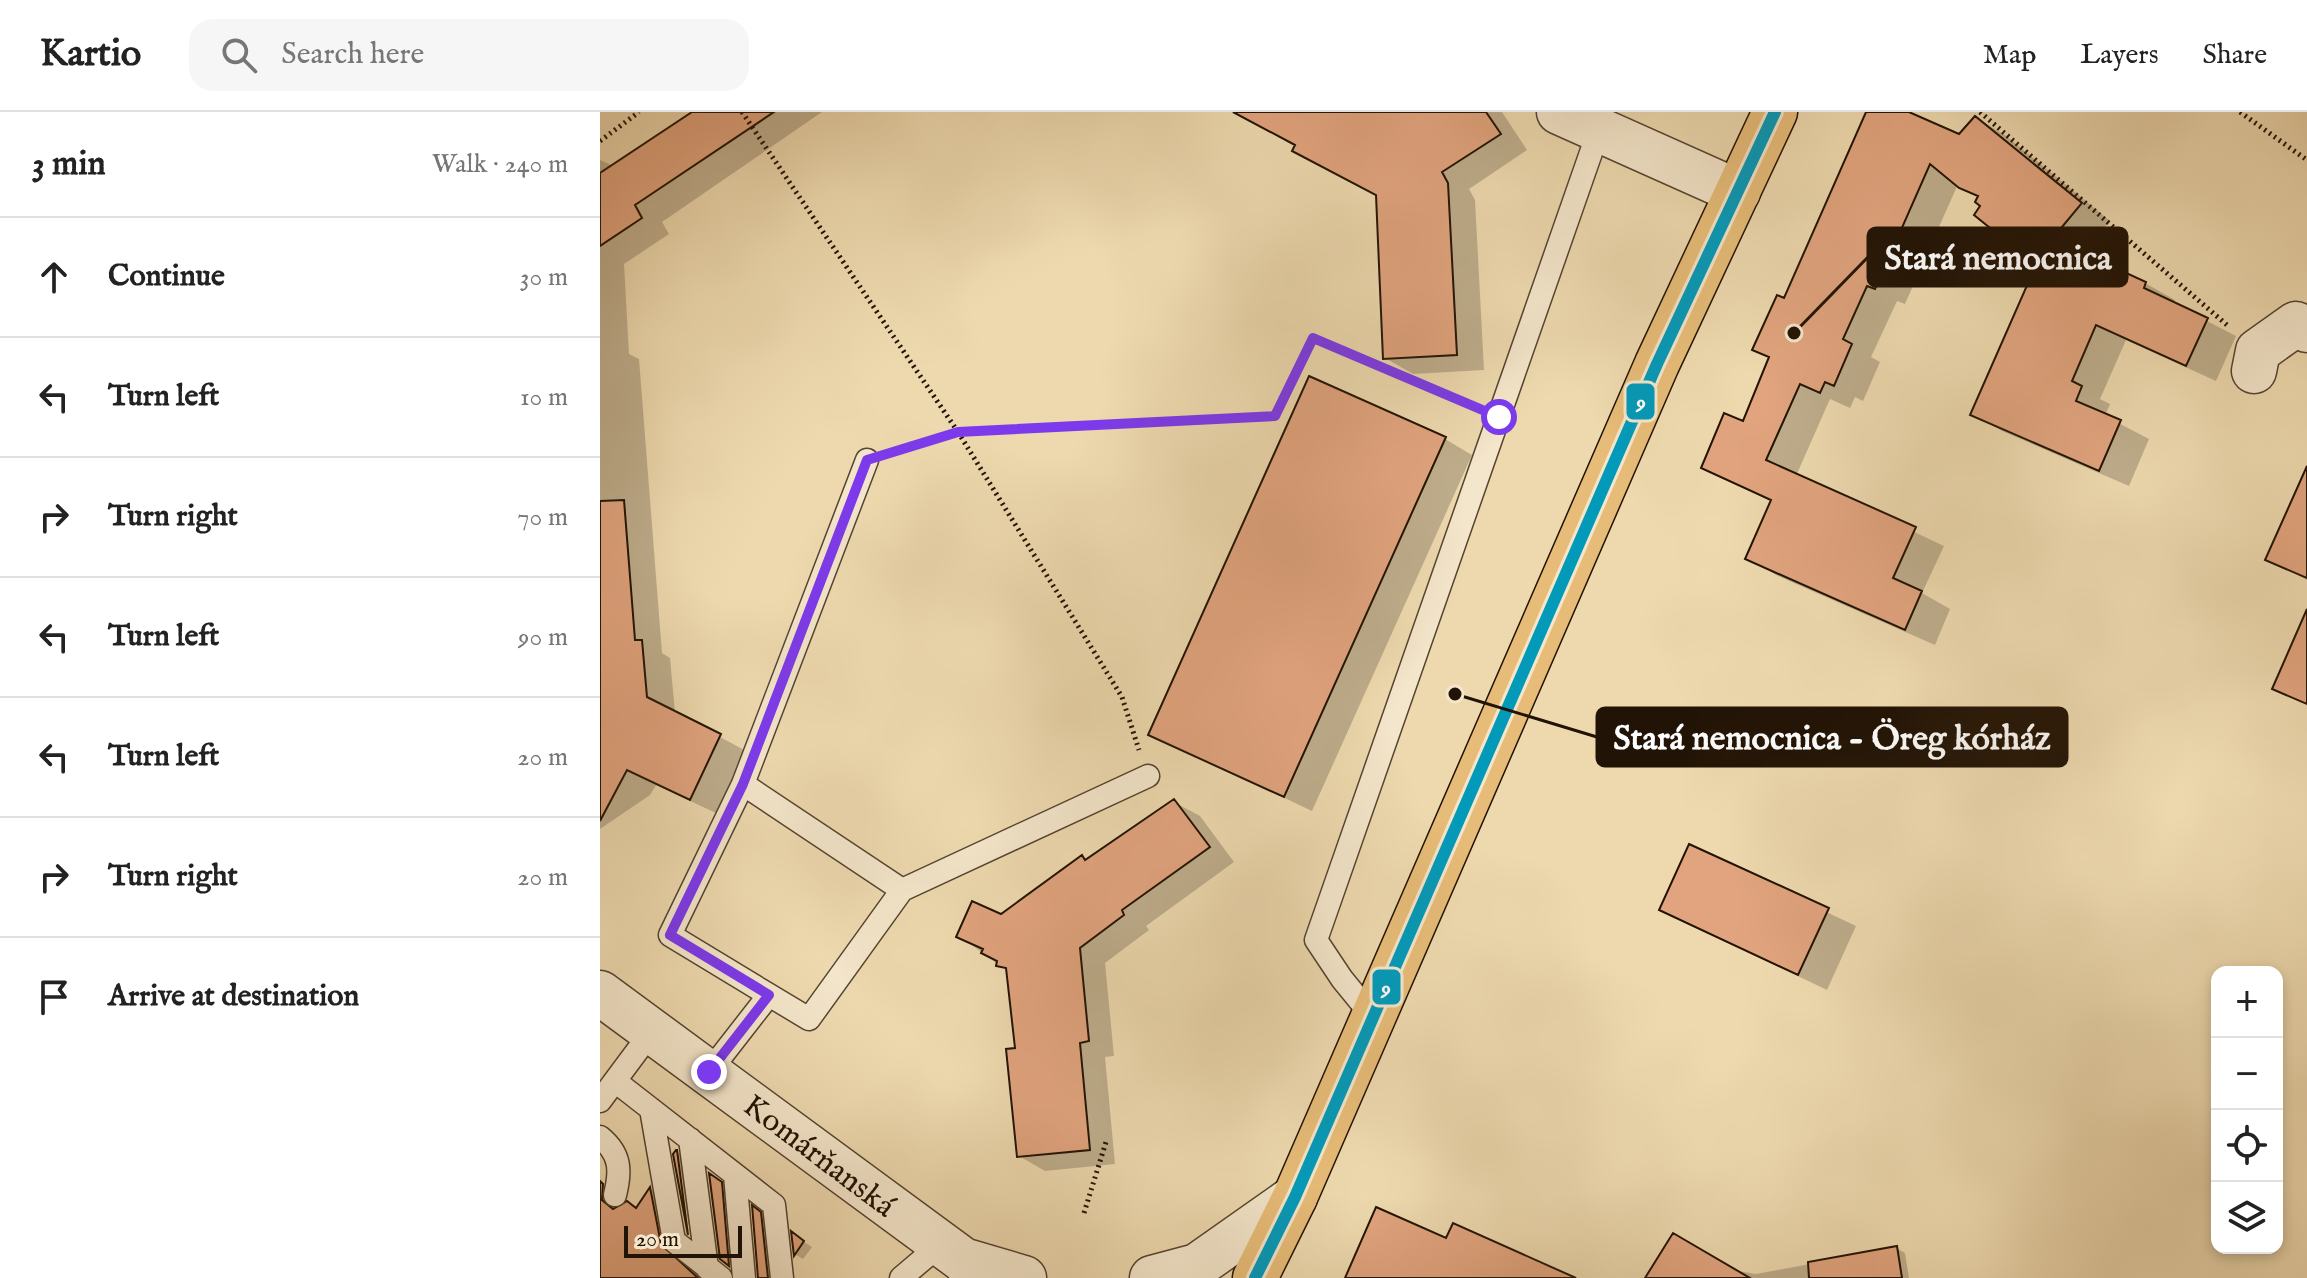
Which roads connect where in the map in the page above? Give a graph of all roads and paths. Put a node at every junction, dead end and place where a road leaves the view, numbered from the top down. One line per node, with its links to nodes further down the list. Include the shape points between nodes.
1 (639, 112): 8 (path)
2 (742, 112): 14 (path)
3 (1559, 112): 7 (street)
4 (1775, 112): 10 (main road)
5 (1980, 112): 12 (path)
6 (2240, 112): 9 (path)
7 (1602, 121): 10 (street); 13 (lane)
8 (600, 141)
9 (2307, 160)
10 (1738, 192): 21 (main road, via 1657,364)
11 (2307, 330): 12 (street, via 2296,324)
12 (2256, 361)
13 (1499, 417): 14 (path, via 1313,338 1275,416); 21 (lane, via 1316,940)
14 (958, 432): 15 (path); 16 (path, via 1122,697)
15 (867, 460): 17 (lane)
16 (1148, 776): 18 (lane)
17 (743, 784): 18 (lane); 20 (lane, via 670,935)
18 (902, 890): 20 (lane, via 809,1019)
19 (600, 993): 22 (street, Komárňanská)
20 (769, 995): 23 (lane)
21 (1373, 1017): 32 (main road)
22 (652, 1031): 23 (street, Komárňanská); 24 (lane)
23 (709, 1072): 34 (street, Komárňanská)
24 (615, 1081): 25 (lane); 26 (lane)
25 (600, 1101)
26 (651, 1109): 28 (lane); 35 (lane, via 674,1241)
27 (600, 1137): 31 (lane, via 617,1155)
28 (690, 1139): 30 (lane); 35 (lane)
29 (1106, 1142): 33 (path)
30 (735, 1175): 36 (lane); 37 (lane, via 774,1205)
31 (615, 1195)
32 (1295, 1197): 40 (street, via 1197,1266); 41 (main road)
33 (1084, 1213)
34 (961, 1261): 38 (lane); 39 (street)
35 (714, 1273)
36 (744, 1278)
37 (782, 1278)
38 (901, 1278)
39 (1024, 1278)
40 (1152, 1278)
41 (1255, 1278)

